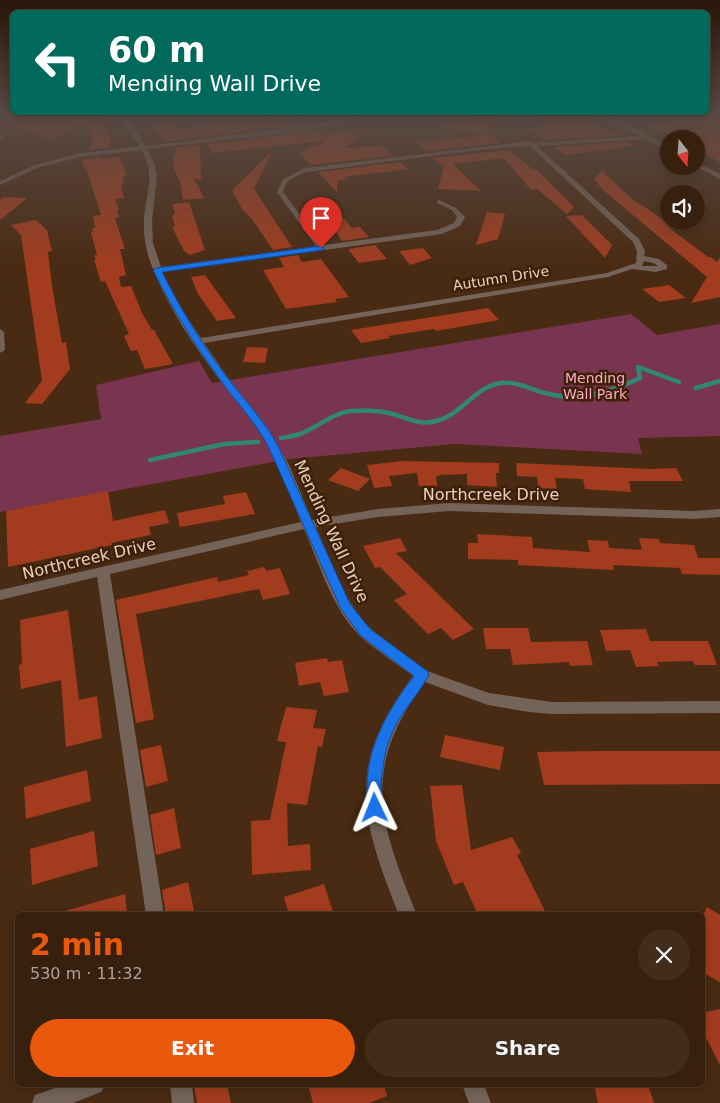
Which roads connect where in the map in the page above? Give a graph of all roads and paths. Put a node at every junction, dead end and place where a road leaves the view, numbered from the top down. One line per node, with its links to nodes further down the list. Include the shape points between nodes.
1 (38, 166): 7 (street)
2 (152, 166): 12 (street, Mending Wall Drive, via 148,226)
3 (325, 166): 9 (street, via 288,178 281,185 280,192)
4 (555, 166): 10 (street, via 636,241 641,251)
5 (705, 169): 6 (street)
6 (720, 177)
7 (0, 183)
8 (439, 202): 9 (street, via 458,212 461,217 457,224 439,232)
9 (321, 248): 12 (street)
10 (640, 258): 11 (street, via 640,264); 11 (street, via 656,261 664,267 656,270)
11 (633, 267): 14 (street, Autumn Drive, via 608,275 252,330)
12 (157, 270): 14 (street, Mending Wall Drive)
13 (0, 332): 15 (street)
14 (198, 342): 17 (street, Mending Wall Drive, via 263,428)
15 (0, 350)
16 (720, 513): 17 (street, Northcreek Drive, via 696,515 449,507 378,513)
17 (310, 524): 18 (street, Northcreek Drive); 20 (street, Mending Wall Drive, via 339,595 354,619)
18 (103, 571): 19 (street, Northcreek Drive); 22 (street)
19 (0, 595)
20 (422, 675): 21 (street, Mending Wall Drive, via 488,699 528,706); 23 (street, via 383,739 374,786 379,834)
21 (720, 707)
22 (155, 912)
23 (407, 912)
24 (88, 1087): 27 (street)
25 (181, 1087): 28 (street)
26 (474, 1087): 29 (street)
27 (43, 1103)
28 (183, 1103)
29 (480, 1103)

